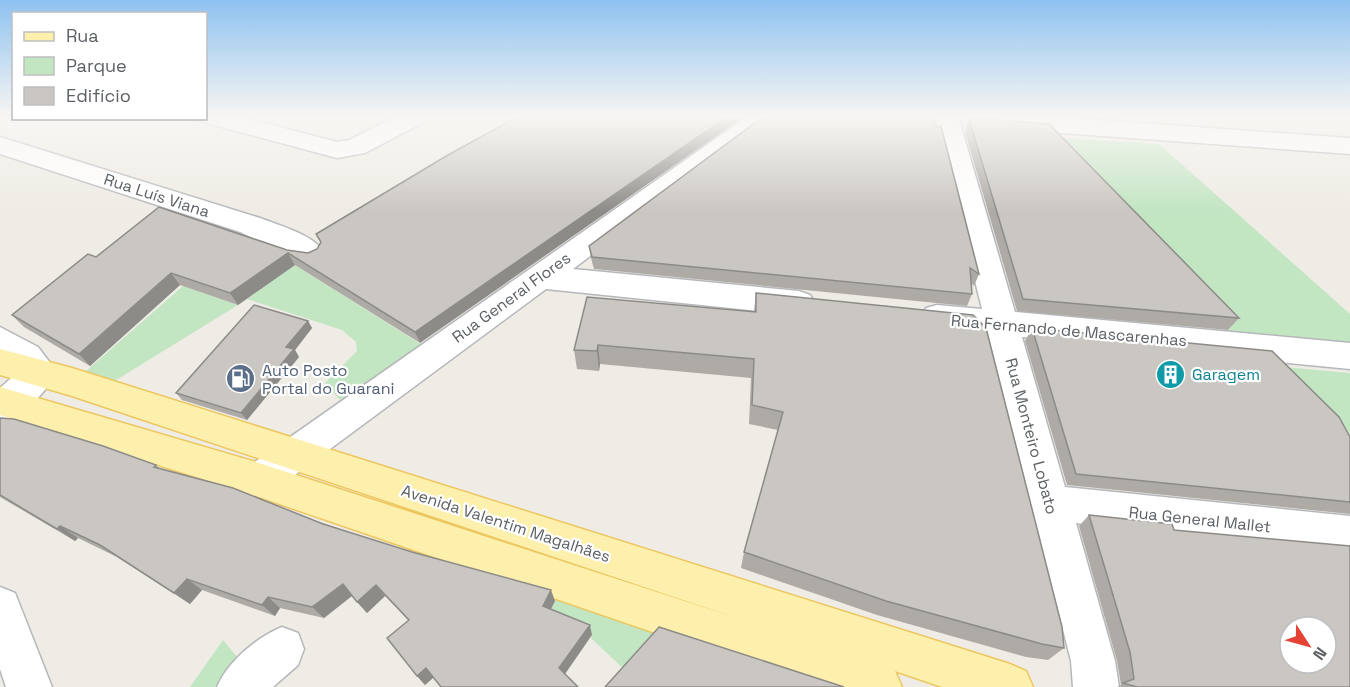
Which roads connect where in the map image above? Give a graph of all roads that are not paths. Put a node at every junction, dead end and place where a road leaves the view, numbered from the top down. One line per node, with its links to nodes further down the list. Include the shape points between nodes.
1 (10, 148): 6 (street, Rua Luís Viana, via 250,225)
2 (330, 148): 3 (street)
3 (349, 148)
4 (719, 148): 7 (street, Rua General Flores)
5 (967, 148): 10 (street, Rua Monteiro Lobato)
6 (310, 253)
7 (538, 277): 8 (street); 16 (street, Rua General Flores)
8 (824, 306)
9 (907, 314): 10 (street, Rua Fernando de Mascarenhas)
10 (1002, 324): 12 (street, Rua Fernando de Mascarenhas); 18 (street, Rua Monteiro Lobato)
11 (0, 340): 14 (street, via 26,356)
12 (1350, 356)
13 (0, 362): 14 (main road, Avenida Valentim Magalhães)
14 (40, 372): 15 (street); 16 (main road, Avenida Valentim Magalhães)
15 (2, 404): 17 (main road)
16 (293, 454): 17 (street, Rua General Flores); 22 (main road, Avenida Valentim Magalhães)
17 (259, 480): 25 (main road)
18 (1050, 503): 19 (street, Rua General Mallet); 27 (street, Rua Monteiro Lobato, via 1093,661)
19 (1350, 535)
20 (0, 608): 23 (street)
21 (282, 649): 24 (street)
22 (951, 678): 26 (main road, Avenida Valentim Magalhães)
23 (29, 687)
24 (240, 687)
25 (879, 687)
26 (1010, 687)
27 (1096, 687)

